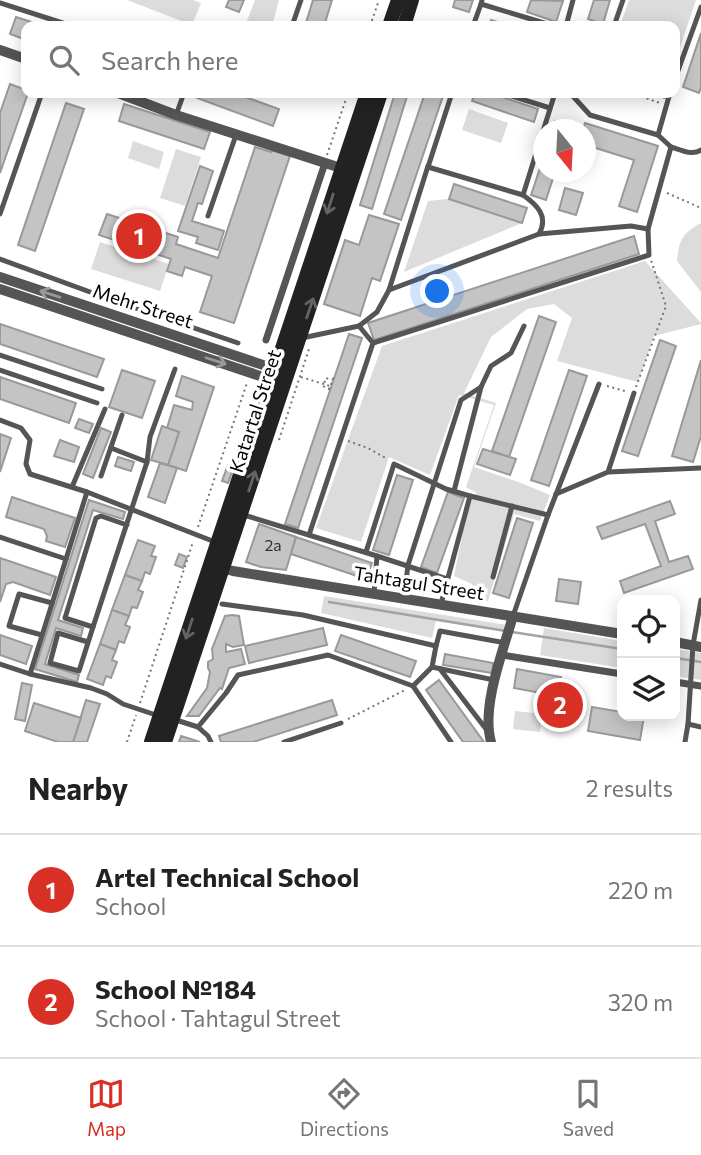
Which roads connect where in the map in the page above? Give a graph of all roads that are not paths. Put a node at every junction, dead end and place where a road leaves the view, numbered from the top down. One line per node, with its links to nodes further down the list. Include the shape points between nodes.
1 (301, 0): 10 (lane)
2 (398, 0): 11 (main road)
3 (412, 0): 12 (main road)
4 (573, 0): 15 (lane)
5 (623, 0): 16 (lane)
6 (482, 2): 13 (lane); 14 (lane)
7 (0, 3): 9 (lane)
8 (701, 7): 19 (lane)
9 (56, 21)
10 (294, 21)
11 (401, 21)
12 (402, 21)
13 (475, 21)
14 (539, 21)
15 (567, 21)
16 (616, 21)
17 (0, 50): 18 (street)
18 (21, 57)
19 (680, 63)
20 (40, 98): 40 (lane)
21 (131, 98): 31 (street)
22 (182, 98): 31 (lane)
23 (366, 98): 38 (main road, Katartal Street)
24 (380, 98): 38 (main road, Katartal Street)
25 (450, 98): 37 (lane)
26 (519, 98): 30 (lane)
27 (553, 98): 30 (lane)
28 (575, 98): 33 (lane, via 590,115)
29 (669, 98): 33 (lane)
30 (550, 108): 39 (lane)
31 (176, 115): 32 (street)
32 (236, 135): 36 (street); 41 (lane)
33 (658, 135): 34 (lane)
34 (671, 147): 35 (lane, via 690,153); 42 (lane)
35 (701, 150)
36 (325, 163): 38 (street); 51 (street)
37 (428, 166): 39 (lane); 47 (lane)
38 (349, 170): 50 (main road, Katartal Street, one-way to 38); 57 (main road, Katartal Street, one-way to 57)
39 (523, 195): 43 (lane, via 542,214)
40 (0, 214)
41 (208, 216)
42 (648, 229): 43 (lane, via 631,226); 52 (lane, via 649,255)
43 (539, 234): 47 (lane)
44 (0, 259): 53 (lane)
45 (1, 279): 57 (street, Mehr Street, one-way to 45)
46 (0, 289): 57 (street, Mehr Street, one-way to 57)
47 (389, 290): 48 (lane, via 377,312)
48 (359, 326): 50 (lane); 52 (lane)
49 (524, 326): 60 (lane, via 511,353 491,366)
50 (299, 339): 57 (main road, Katartal Street)
51 (266, 340)
52 (373, 342): 84 (lane)
53 (237, 343)
54 (0, 355): 58 (lane)
55 (175, 369): 69 (lane, via 150,437)
56 (0, 370): 63 (lane)
57 (284, 376): 81 (main road, Katartal Street, one-way to 57); 86 (main road, Katartal Street)
58 (82, 383): 61 (lane); 63 (lane)
59 (599, 384): 77 (lane)
60 (481, 387): 73 (lane, via 461,400); 75 (lane)
61 (102, 389)
62 (634, 393): 71 (lane)
63 (78, 396): 64 (lane)
64 (97, 403)
65 (105, 409): 74 (lane)
66 (122, 415): 68 (lane)
67 (0, 420): 74 (lane, via 21,428 30,440 26,464 30,474)
68 (111, 448): 69 (lane); 72 (lane)
69 (147, 462): 80 (lane)
70 (701, 468): 71 (lane)
71 (608, 472): 77 (lane)
72 (101, 476)
73 (434, 483): 75 (lane); 87 (lane, via 394,464); 90 (lane)
74 (72, 487): 76 (lane)
75 (454, 491): 78 (lane)
76 (87, 492): 80 (lane); 89 (lane)
77 (556, 494): 82 (lane)
78 (470, 496): 79 (lane); 93 (lane)
79 (512, 506): 82 (lane); 92 (lane)
80 (132, 509): 83 (lane); 86 (lane)
81 (241, 514): 84 (lane); 91 (main road, Katartal Street)
82 (548, 515): 100 (lane)
83 (127, 526): 101 (lane); 101 (lane, via 96,518 65,618)
84 (309, 534): 87 (lane)
85 (0, 537): 89 (lane)
86 (218, 543): 91 (main road, Katartal Street)
87 (366, 552): 88 (lane)
88 (377, 556): 90 (lane); 94 (lane)
89 (66, 559): 97 (lane)
90 (408, 565): 93 (lane); 95 (lane)
91 (216, 567): 94 (street, Tahtagul Street); 119 (main road, Katartal Street)
92 (492, 577)
93 (447, 579): 99 (lane)
94 (374, 593): 95 (street, Tahtagul Street)
95 (404, 598): 99 (street, Tahtagul Street)
96 (701, 600): 107 (lane)
97 (52, 603): 103 (lane); 103 (lane, via 19,594 9,626)
98 (222, 604): 106 (lane, via 303,615)
99 (441, 604): 100 (street, Tahtagul Street)
100 (513, 615): 102 (street, Tahtagul Street); 104 (street)
101 (93, 627): 105 (lane)
102 (617, 633)
103 (42, 635): 113 (lane)
104 (506, 640): 106 (lane, via 440,631); 108 (street)
105 (88, 642): 105 (lane, via 79,671 50,663 58,633)
106 (436, 646): 110 (lane)
107 (697, 646): 116 (lane)
108 (502, 655): 112 (street); 114 (street)
109 (0, 664): 113 (lane)
110 (432, 667): 111 (lane); 118 (lane)
111 (440, 669): 114 (lane); 124 (lane)
112 (617, 673)
113 (30, 674): 119 (lane, via 91,688)
114 (495, 680): 124 (street, via 488,717)
115 (680, 683): 116 (street)
116 (690, 684): 117 (street); 121 (lane)
117 (701, 686)
118 (413, 687): 122 (lane, via 328,654 238,675); 129 (lane)
119 (166, 717): 122 (lane); 125 (main road, Katartal Street); 126 (main road, Katartal Street)
120 (341, 723): 128 (lane)
121 (688, 724): 123 (lane); 130 (lane)
122 (198, 727): 127 (lane)
123 (701, 727)
124 (490, 737)
125 (151, 742)
126 (165, 742)
127 (211, 742)
128 (284, 742)
129 (451, 742)
130 (685, 742)

